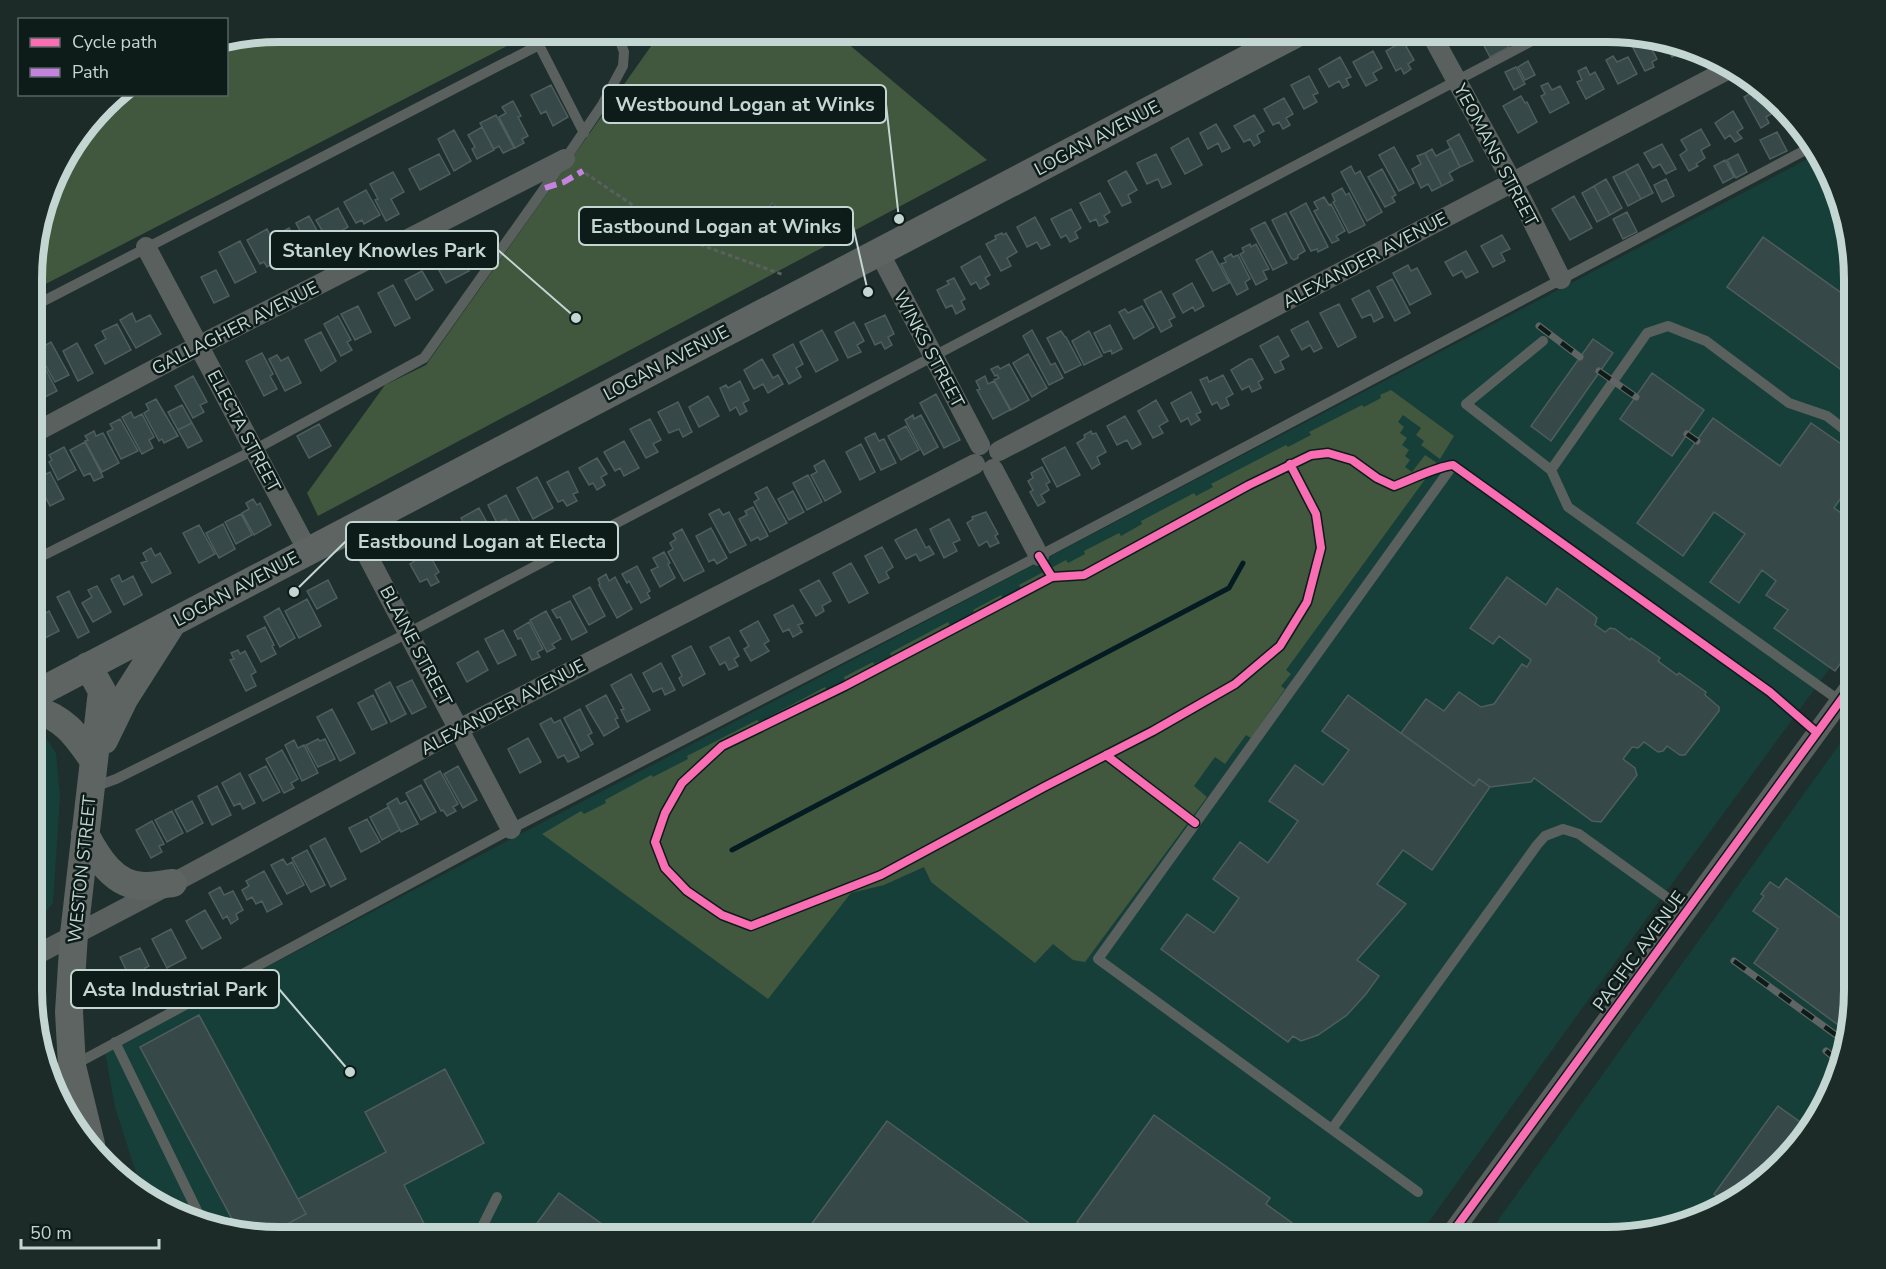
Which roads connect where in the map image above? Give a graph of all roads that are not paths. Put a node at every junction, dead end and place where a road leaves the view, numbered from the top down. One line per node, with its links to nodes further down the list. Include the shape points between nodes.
1 (620, 42): 7 (lane, via 623,66)
2 (1280, 42): 12 (main road, LOGAN AVENUE)
3 (1435, 42): 6 (street, YEOMANS STREET)
4 (1530, 42): 6 (lane)
5 (1724, 73): 10 (street, ALEXANDER AVENUE)
6 (1456, 80): 10 (street, YEOMANS STREET); 17 (lane)
7 (584, 133): 9 (lane); 11 (lane, via 538,45)
8 (1806, 150): 13 (lane)
9 (565, 159): 16 (street, GALLAGHER AVENUE); 20 (lane, via 424,358)
10 (1513, 183): 13 (street, YEOMANS STREET); 21 (street, ALEXANDER AVENUE)
11 (146, 248): 14 (lane); 16 (street, ELECTA STREET)
12 (879, 252): 17 (street, WINKS STREET); 23 (main road, LOGAN AVENUE)
13 (1561, 279): 26 (lane)
14 (42, 302)
15 (1543, 341): 22 (lane, via 1466,404)
16 (198, 346): 18 (street, GALLAGHER AVENUE); 20 (street, ELECTA STREET)
17 (933, 357): 21 (street, WINKS STREET); 28 (lane)
18 (42, 429)
19 (1844, 429): 22 (lane, via 1827,416 1788,403 1706,341 1668,326 1647,333)
20 (254, 450): 24 (street, ELECTA STREET); 25 (lane)
21 (987, 457): 26 (street, WINKS STREET); 34 (street, ALEXANDER AVENUE)
22 (1551, 470): 32 (lane, via 1568,507)
23 (353, 528): 24 (main road, LOGAN AVENUE); 28 (street, BLAINE STREET)
24 (308, 551): 27 (main road, LOGAN AVENUE)
25 (42, 556)
26 (1039, 556): 37 (lane)
27 (173, 622): 29 (main road, LOGAN AVENUE); 36 (main road, via 124,699)
28 (408, 633): 34 (street, BLAINE STREET); 36 (lane, via 116,779)
29 (88, 666): 30 (main road, LOGAN AVENUE); 36 (main road, WESTON STREET, via 102,691)
30 (42, 691)
31 (1844, 696): 32 (street, PACIFIC AVENUE)
32 (1840, 701): 35 (street, PACIFIC AVENUE)
33 (42, 712): 36 (main road, via 73,730)
34 (459, 729): 37 (street, BLAINE STREET); 39 (street, ALEXANDER AVENUE)
35 (1816, 732): 40 (street, PACIFIC AVENUE); 45 (lane, via 1770,692 1453,465 1098,958)
36 (92, 774): 38 (main road, WESTON STREET)
37 (511, 829): 43 (lane)
38 (85, 834): 39 (main road, via 104,866 122,880 143,886); 41 (main road, WESTON STREET)
39 (173, 883): 41 (street, ALEXANDER AVENUE)
40 (1686, 911): 45 (lane, via 1579,834 1563,829 1545,836); 51 (street, PACIFIC AVENUE)
41 (74, 934): 42 (street, ALEXANDER AVENUE); 44 (main road, WESTON STREET, via 69,1012)
42 (42, 952)
43 (115, 1042): 44 (lane); 49 (lane)
44 (72, 1066): 46 (main road, WESTON STREET)
45 (1332, 1129): 47 (lane)
46 (89, 1131)
47 (1418, 1192)
48 (497, 1197): 50 (lane)
49 (198, 1212)
50 (482, 1227)
51 (1457, 1227)

